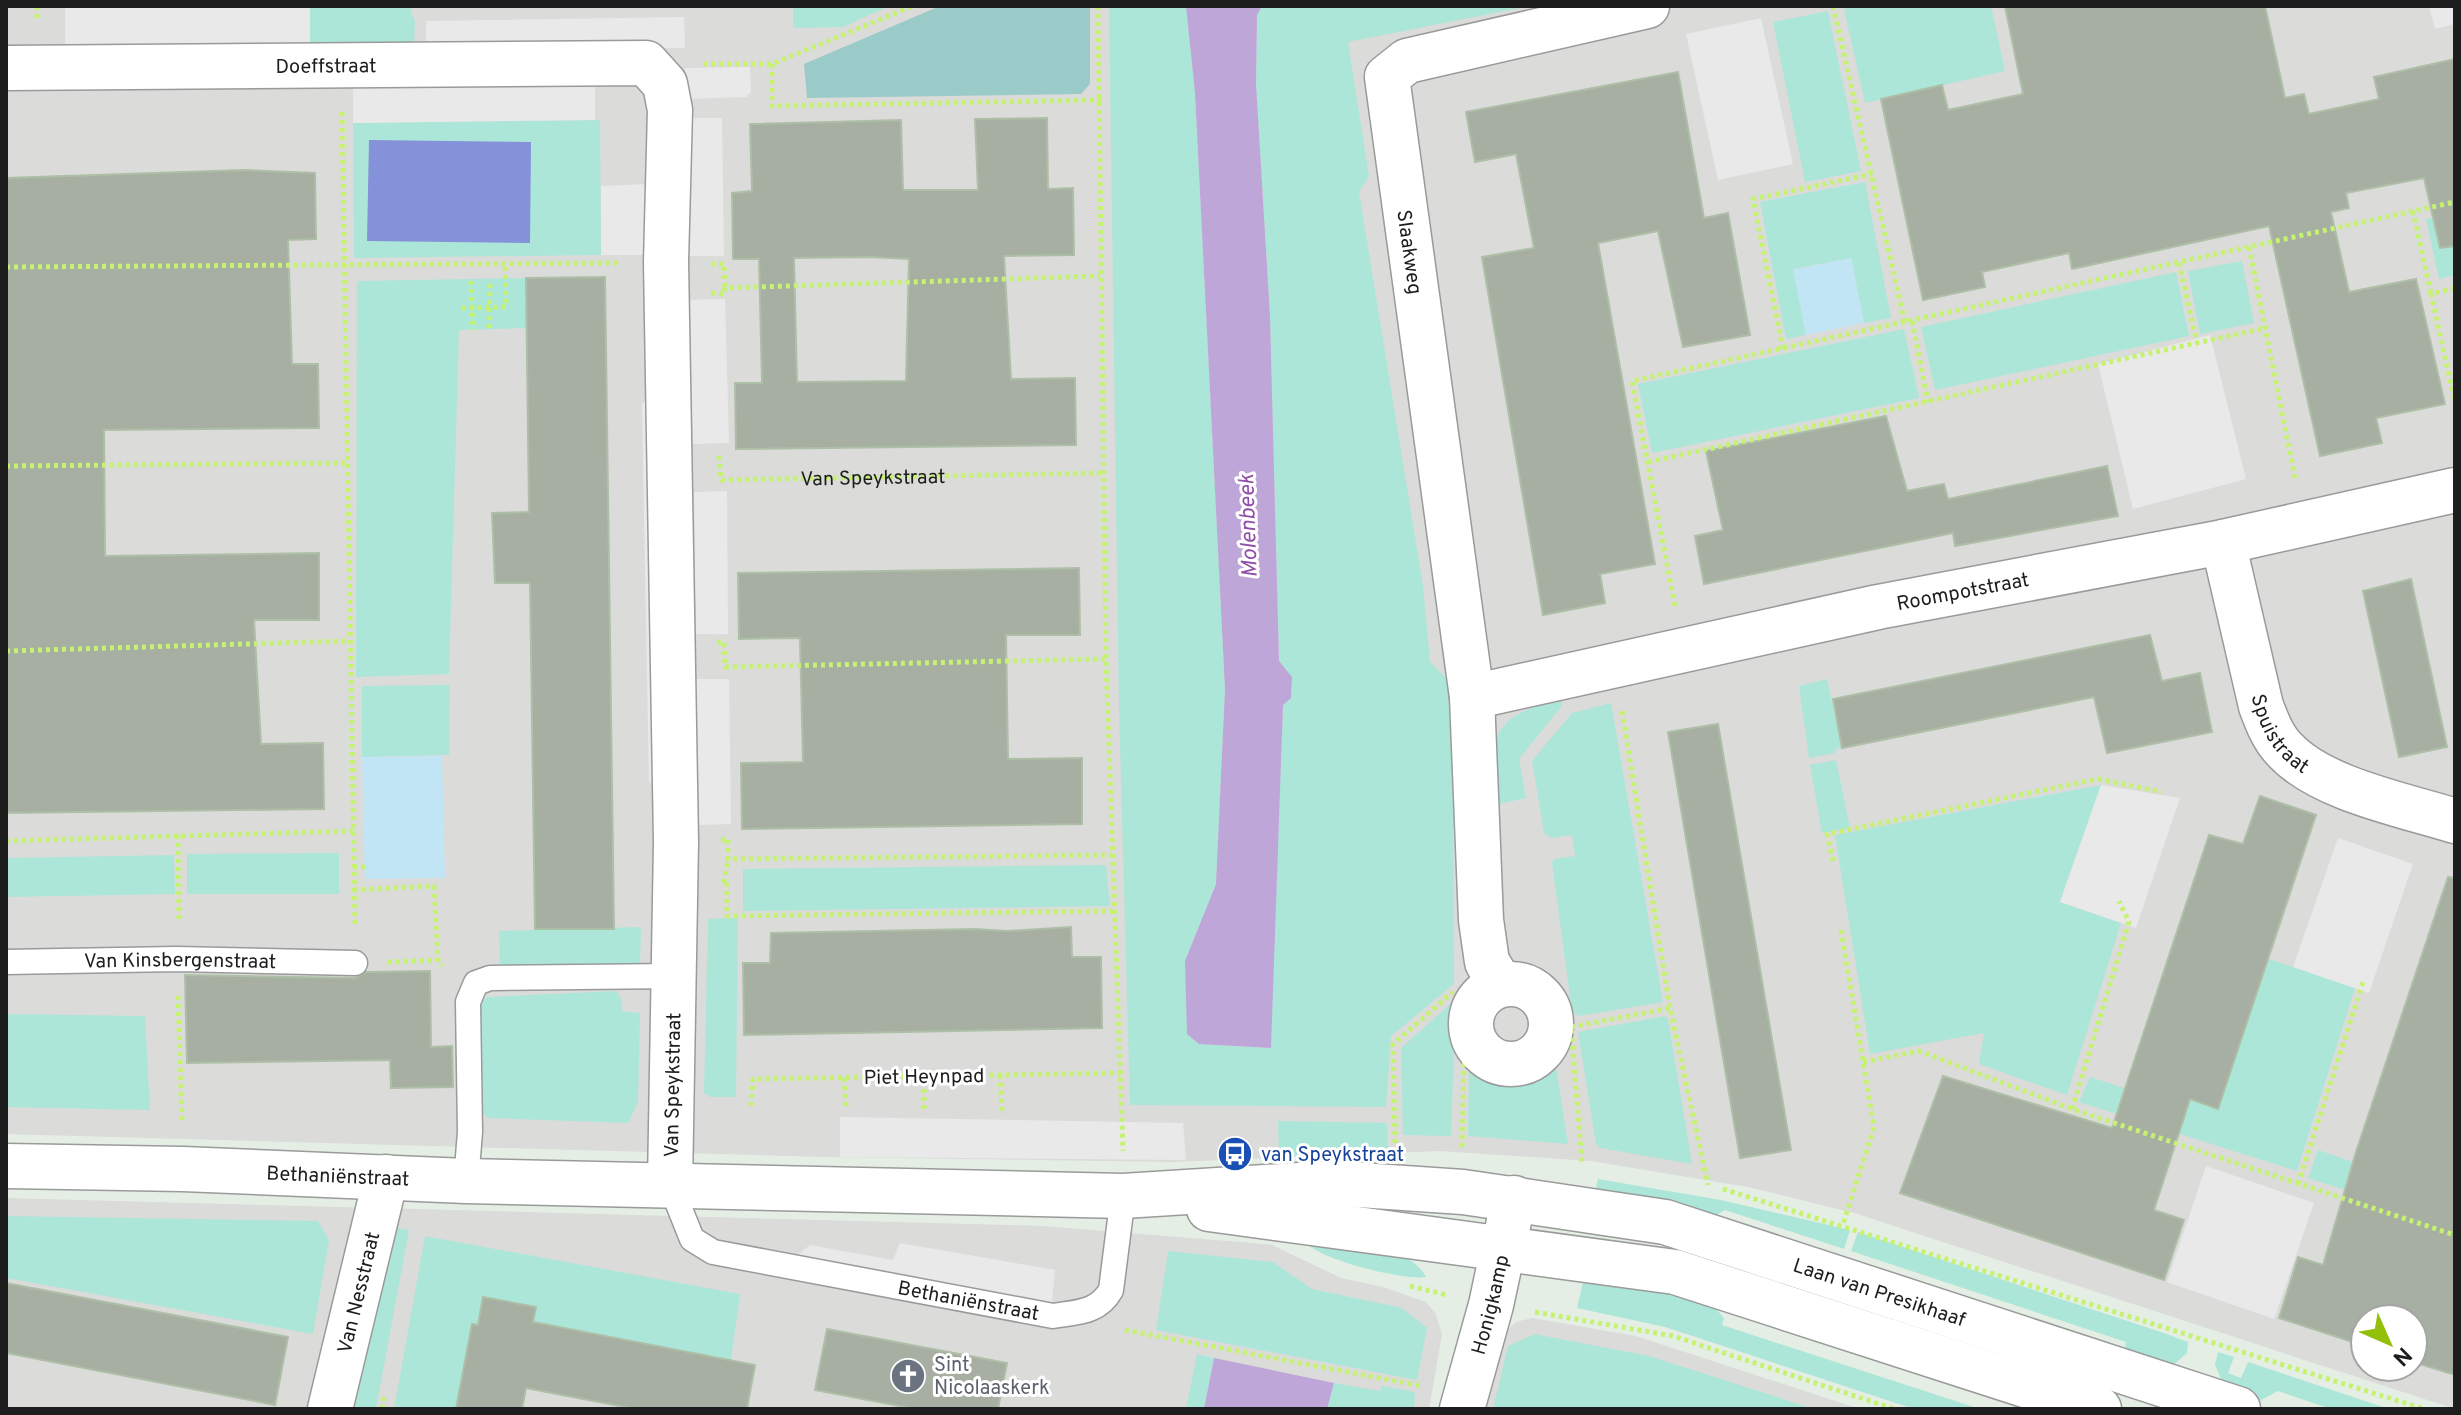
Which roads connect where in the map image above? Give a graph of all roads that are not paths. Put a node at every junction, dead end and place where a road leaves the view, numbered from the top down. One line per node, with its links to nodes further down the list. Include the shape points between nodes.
1 (1647, 6): 6 (street, Slaakweg, via 1407,61 1387,77)
2 (646, 63): 3 (street, Doeffstraat); 11 (street, Van Speykstraat, via 665,84 670,110 666,277)
3 (6, 68)
4 (2455, 490): 5 (street, Roompotstraat)
5 (2223, 542): 6 (street, Roompotstraat, via 1878,607); 7 (street, Spuistraat, via 2261,706 2285,750 2314,773)
6 (1472, 697): 10 (street, via 1481,920)
7 (2455, 821)
8 (6, 962): 9 (lane, Van Kinsbergenstraat)
9 (355, 963)
10 (1494, 974): 10 (street, via 1473,1012 1473,1038 1490,1059 1516,1064 1539,1053 1560,1028 1537,995)
11 (674, 976): 14 (lane, via 490,978 476,983 468,1002); 15 (street, Van Speykstraat)
12 (6, 1166): 13 (street, Bethaniënstraat)
13 (386, 1177): 14 (street, Bethaniënstraat); 20 (street, Van Nesstraat)
14 (466, 1181): 15 (street, Bethaniënstraat)
15 (670, 1184): 16 (street, Bethaniënstraat); 16 (lane, Bethaniënstraat, via 692,1239 713,1252 1053,1316 1095,1309 1105,1301 1111,1290)
16 (1123, 1196): 17 (street, Bethaniënstraat, via 1330,1183); 18 (street, Bethaniënstraat)
17 (1514, 1198): 18 (street, Honigkamp); 22 (street, Laan van Presikhaaf, via 1665,1222)
18 (1503, 1249): 19 (street, Honigkamp); 21 (street, via 1675,1272)
19 (1464, 1402)
20 (330, 1409)
21 (2099, 1409)
22 (2238, 1409)

